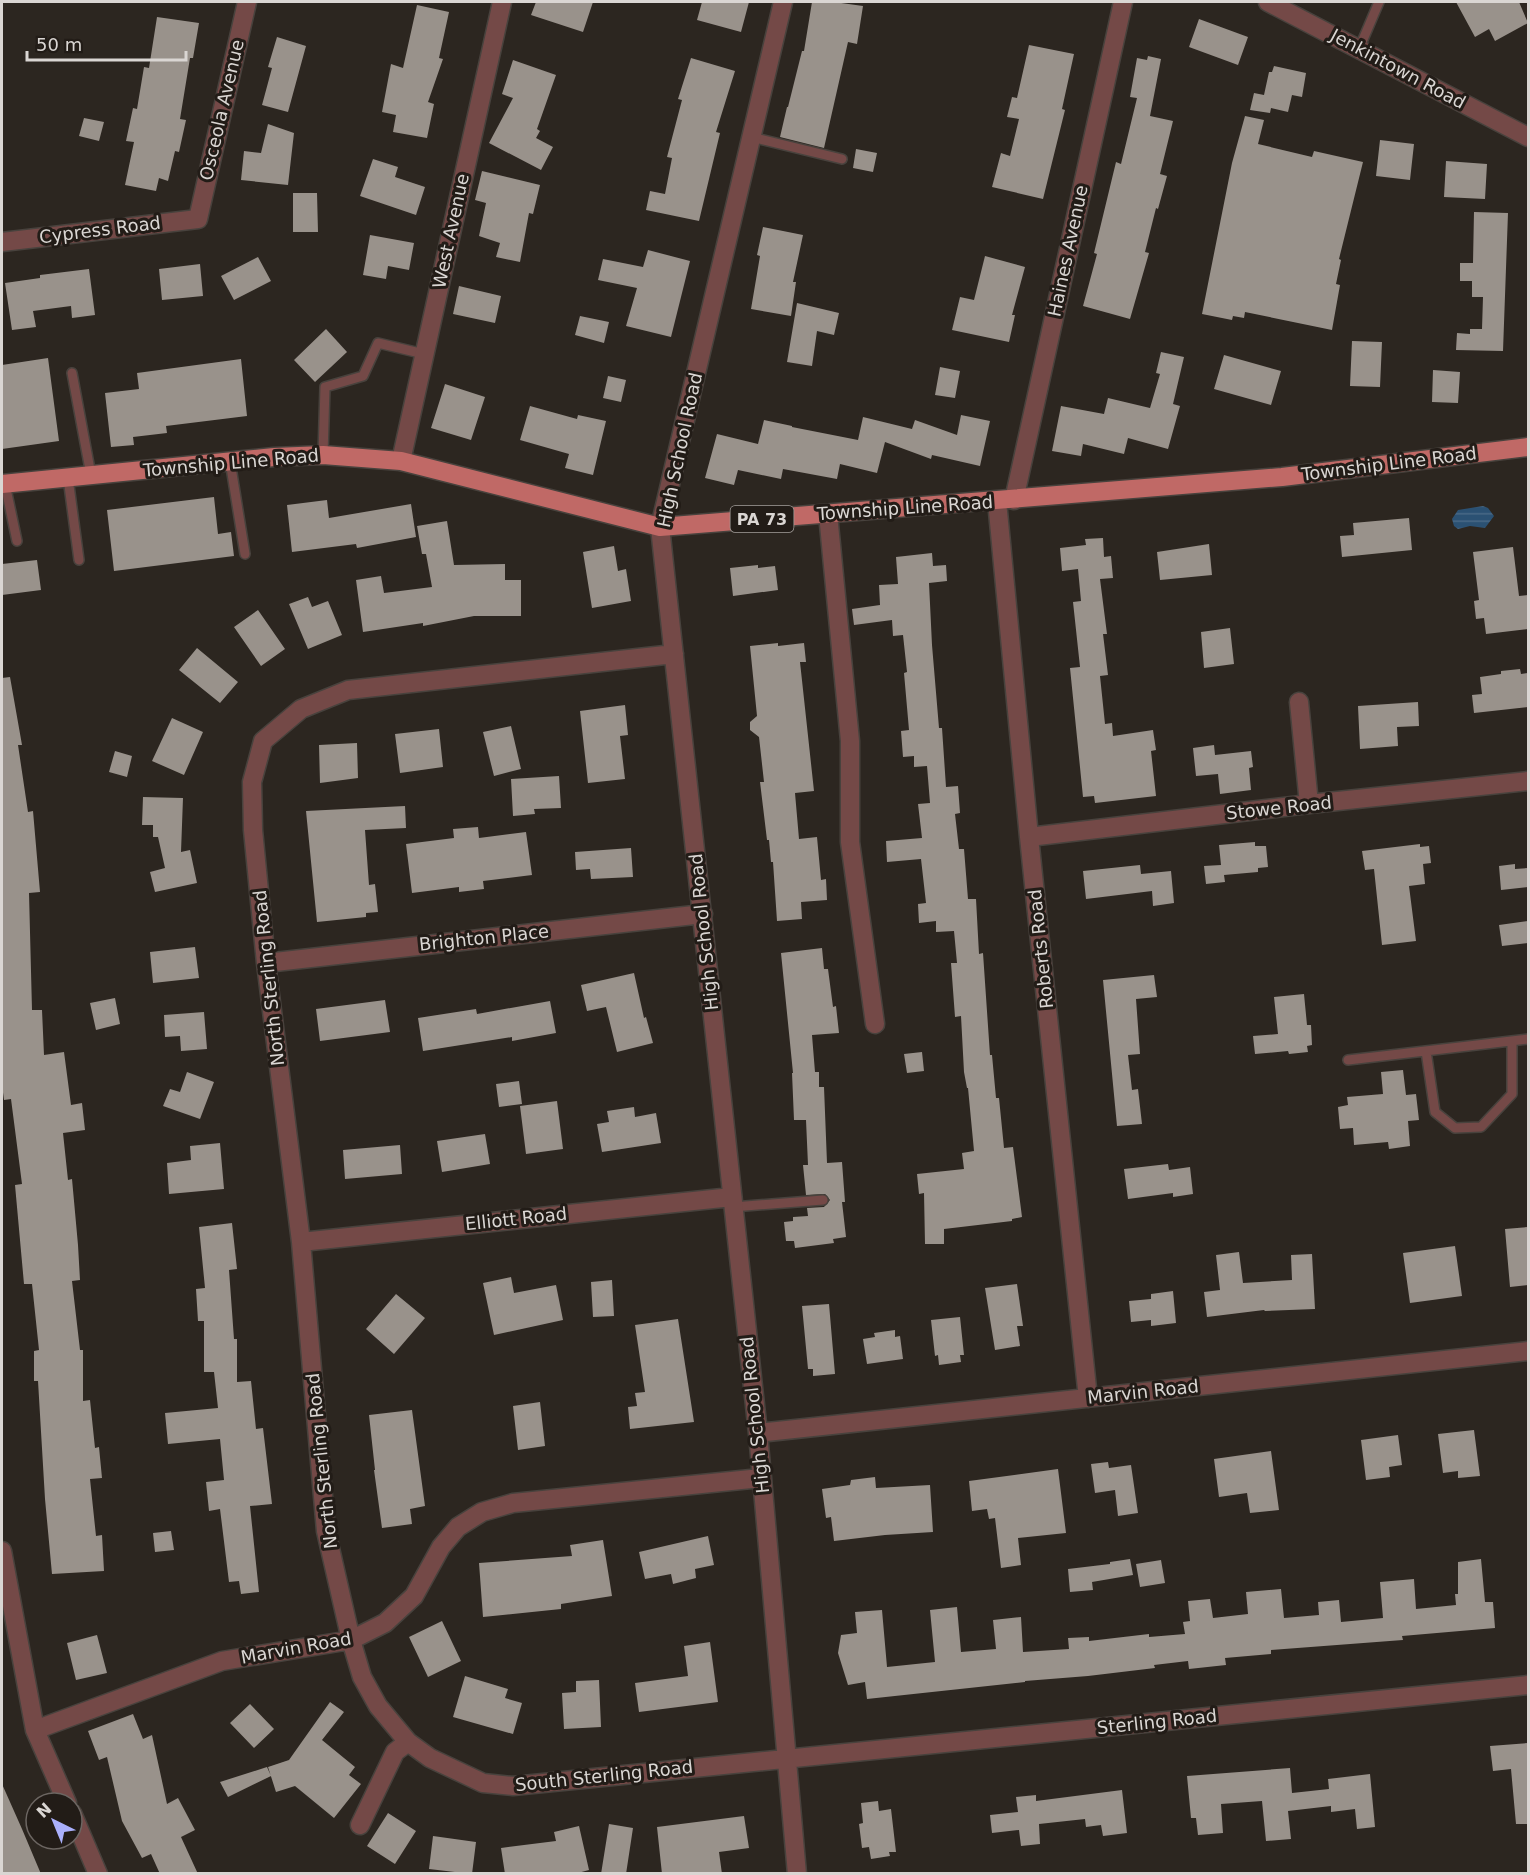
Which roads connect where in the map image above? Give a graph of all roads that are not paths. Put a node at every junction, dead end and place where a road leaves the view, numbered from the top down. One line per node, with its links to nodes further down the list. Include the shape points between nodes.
1 (247, 2): 11 (street, Osceola Avenue)
2 (502, 2): 13 (street, West Avenue)
3 (783, 2): 8 (street, High School Road)
4 (1123, 2): 22 (street, Haines Avenue)
5 (1379, 2): 7 (lane)
6 (1280, 4): 7 (street, Jenkintown Road)
7 (1359, 49): 9 (street, Jenkintown Road)
8 (751, 137): 10 (lane); 24 (street, High School Road)
9 (1528, 137)
10 (842, 159)
11 (198, 219): 12 (street, Cypress Road)
12 (2, 242)
13 (424, 354): 16 (lane, via 378,343 363,376 325,387); 18 (street, West Avenue)
14 (72, 373): 19 (lane)
15 (1528, 447): 22 (main road, Township Line Road / PA 73, via 1282,477)
16 (323, 455): 17 (main road, Township Line Road / PA 73); 18 (main road, Township Line Road / PA 73)
17 (230, 461): 19 (main road, Township Line Road / PA 73); 26 (lane)
18 (401, 461): 24 (main road, Township Line Road / PA 73)
19 (91, 475): 20 (main road, Township Line Road / PA 73)
20 (68, 478): 21 (main road, Township Line Road / PA 73); 27 (lane)
21 (3, 484): 25 (lane)
22 (1005, 500): 23 (main road, Township Line Road / PA 73); 32 (street, Roberts Road)
23 (828, 514): 24 (main road, Township Line Road / PA 73); 35 (street, via 849,741 850,842)
24 (660, 527): 28 (street, High School Road)
25 (16, 541)
26 (245, 555)
27 (79, 560)
28 (674, 654): 33 (street, High School Road); 34 (street, North Sterling Road, via 348,690 300,709 263,741 252,782)
29 (1299, 702): 31 (street)
30 (1528, 781): 31 (street, Stowe Road)
31 (1309, 804): 32 (street, Stowe Road)
32 (1029, 837): 44 (street, Roberts Road)
33 (703, 914): 34 (street, Brighton Place); 41 (street, High School Road)
34 (266, 963): 42 (street, North Sterling Road)
35 (875, 1024)
36 (1528, 1039): 37 (lane)
37 (1512, 1041): 38 (lane); 38 (lane, via 1512,1094 1481,1127 1455,1128 1435,1112)
38 (1426, 1051): 39 (lane)
39 (1348, 1060)
40 (823, 1200): 41 (lane)
41 (732, 1202): 42 (street, Elliott Road); 45 (street, High School Road)
42 (301, 1242): 48 (street, North Sterling Road, via 326,1532)
43 (1528, 1351): 44 (street, Marvin Road)
44 (1088, 1398): 45 (street, Marvin Road)
45 (758, 1433): 46 (street, High School Road)
46 (761, 1478): 48 (street, Marvin Road, via 513,1503 482,1512 458,1527 441,1547 414,1596 385,1623); 52 (street, High School Road)
47 (2, 1551): 50 (street)
48 (351, 1640): 50 (street, Marvin Road, via 222,1661); 51 (street, South Sterling Road, via 362,1677 378,1706)
49 (1528, 1685): 52 (street, Sterling Road)
50 (35, 1730): 53 (street)
51 (408, 1742): 52 (street, South Sterling Road, via 430,1758 483,1783 513,1786); 54 (street, via 395,1752)
52 (786, 1758): 57 (street, High School Road)
53 (63, 1791)
54 (360, 1825)
55 (84, 1841): 56 (street)
56 (98, 1874)
57 (797, 1874)

